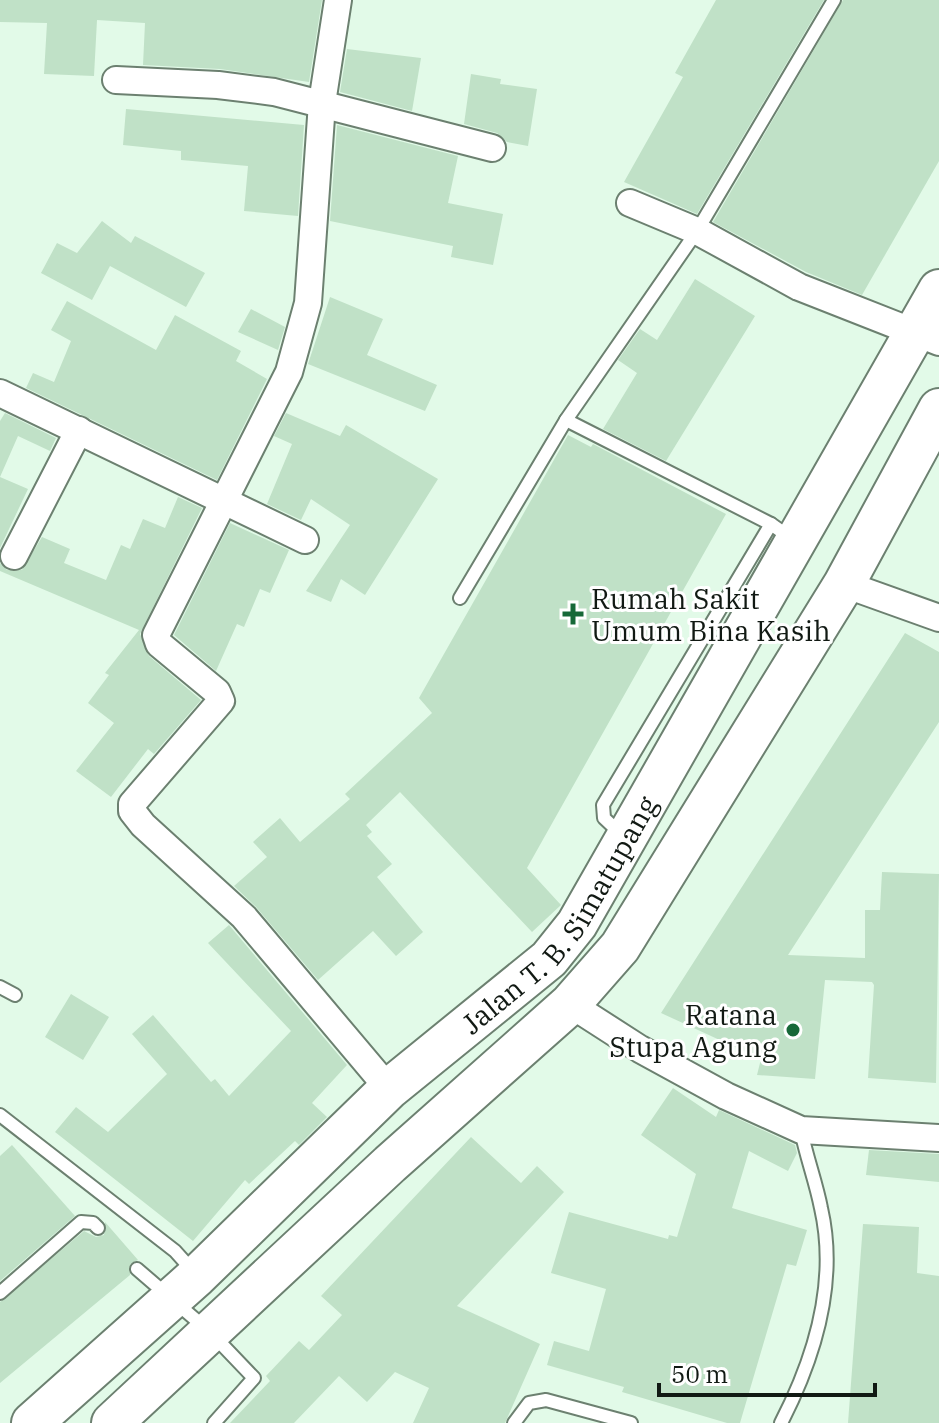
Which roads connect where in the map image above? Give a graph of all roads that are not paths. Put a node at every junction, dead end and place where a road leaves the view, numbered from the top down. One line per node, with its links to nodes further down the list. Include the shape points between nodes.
1 (338, 0): 4 (street)
2 (834, 0): 7 (lane)
3 (116, 80): 4 (street, via 218,85)
4 (322, 103): 5 (street); 14 (street, via 308,303 289,372)
5 (492, 148)
6 (630, 203): 7 (street)
7 (697, 231): 9 (street, via 799,287); 12 (lane)
8 (939, 290): 9 (main road, Jalan T. B. Simatupang)
9 (926, 337): 15 (main road, Jalan T. B. Simatupang)
10 (0, 393): 13 (street)
11 (939, 409): 18 (main road, Jalan T. B. Simatupang)
12 (566, 420): 15 (lane); 19 (lane)
13 (79, 430): 14 (street); 17 (street)
14 (226, 500): 16 (street); 24 (street, via 156,635 159,644 221,701 135,797 132,811 244,917)
15 (783, 533): 24 (main road, Jalan T. B. Simatupang, via 656,752 626,839 577,924 549,959)
16 (305, 540)
17 (14, 556)
18 (844, 584): 20 (street); 23 (main road, Jalan T. B. Simatupang, via 620,947)
19 (460, 598)
20 (939, 618)
21 (0, 987): 22 (lane)
22 (15, 995)
23 (570, 1004): 27 (street, via 726,1096); 29 (main road, Jalan T. B. Simatupang)
24 (389, 1089): 26 (main road, Jalan T. B. Simatupang)
25 (0, 1115): 32 (lane, via 175,1251)
26 (348, 1128): 29 (main road); 32 (main road, Jalan T. B. Simatupang)
27 (801, 1130): 28 (street); 40 (lane, via 822,1211 826,1287 813,1355)
28 (939, 1138)
29 (390, 1164): 34 (main road, Jalan T. B. Simatupang)
30 (98, 1228): 33 (lane, via 81,1222)
31 (137, 1269): 32 (lane)
32 (184, 1288): 34 (lane); 36 (main road, Jalan T. B. Simatupang)
33 (0, 1293)
34 (210, 1332): 35 (main road, Jalan T. B. Simatupang); 37 (lane, via 254,1378)
35 (126, 1416)
36 (32, 1423)
37 (214, 1423)
38 (514, 1423): 39 (lane, via 529,1403 546,1400)
39 (631, 1423)
40 (781, 1423)

